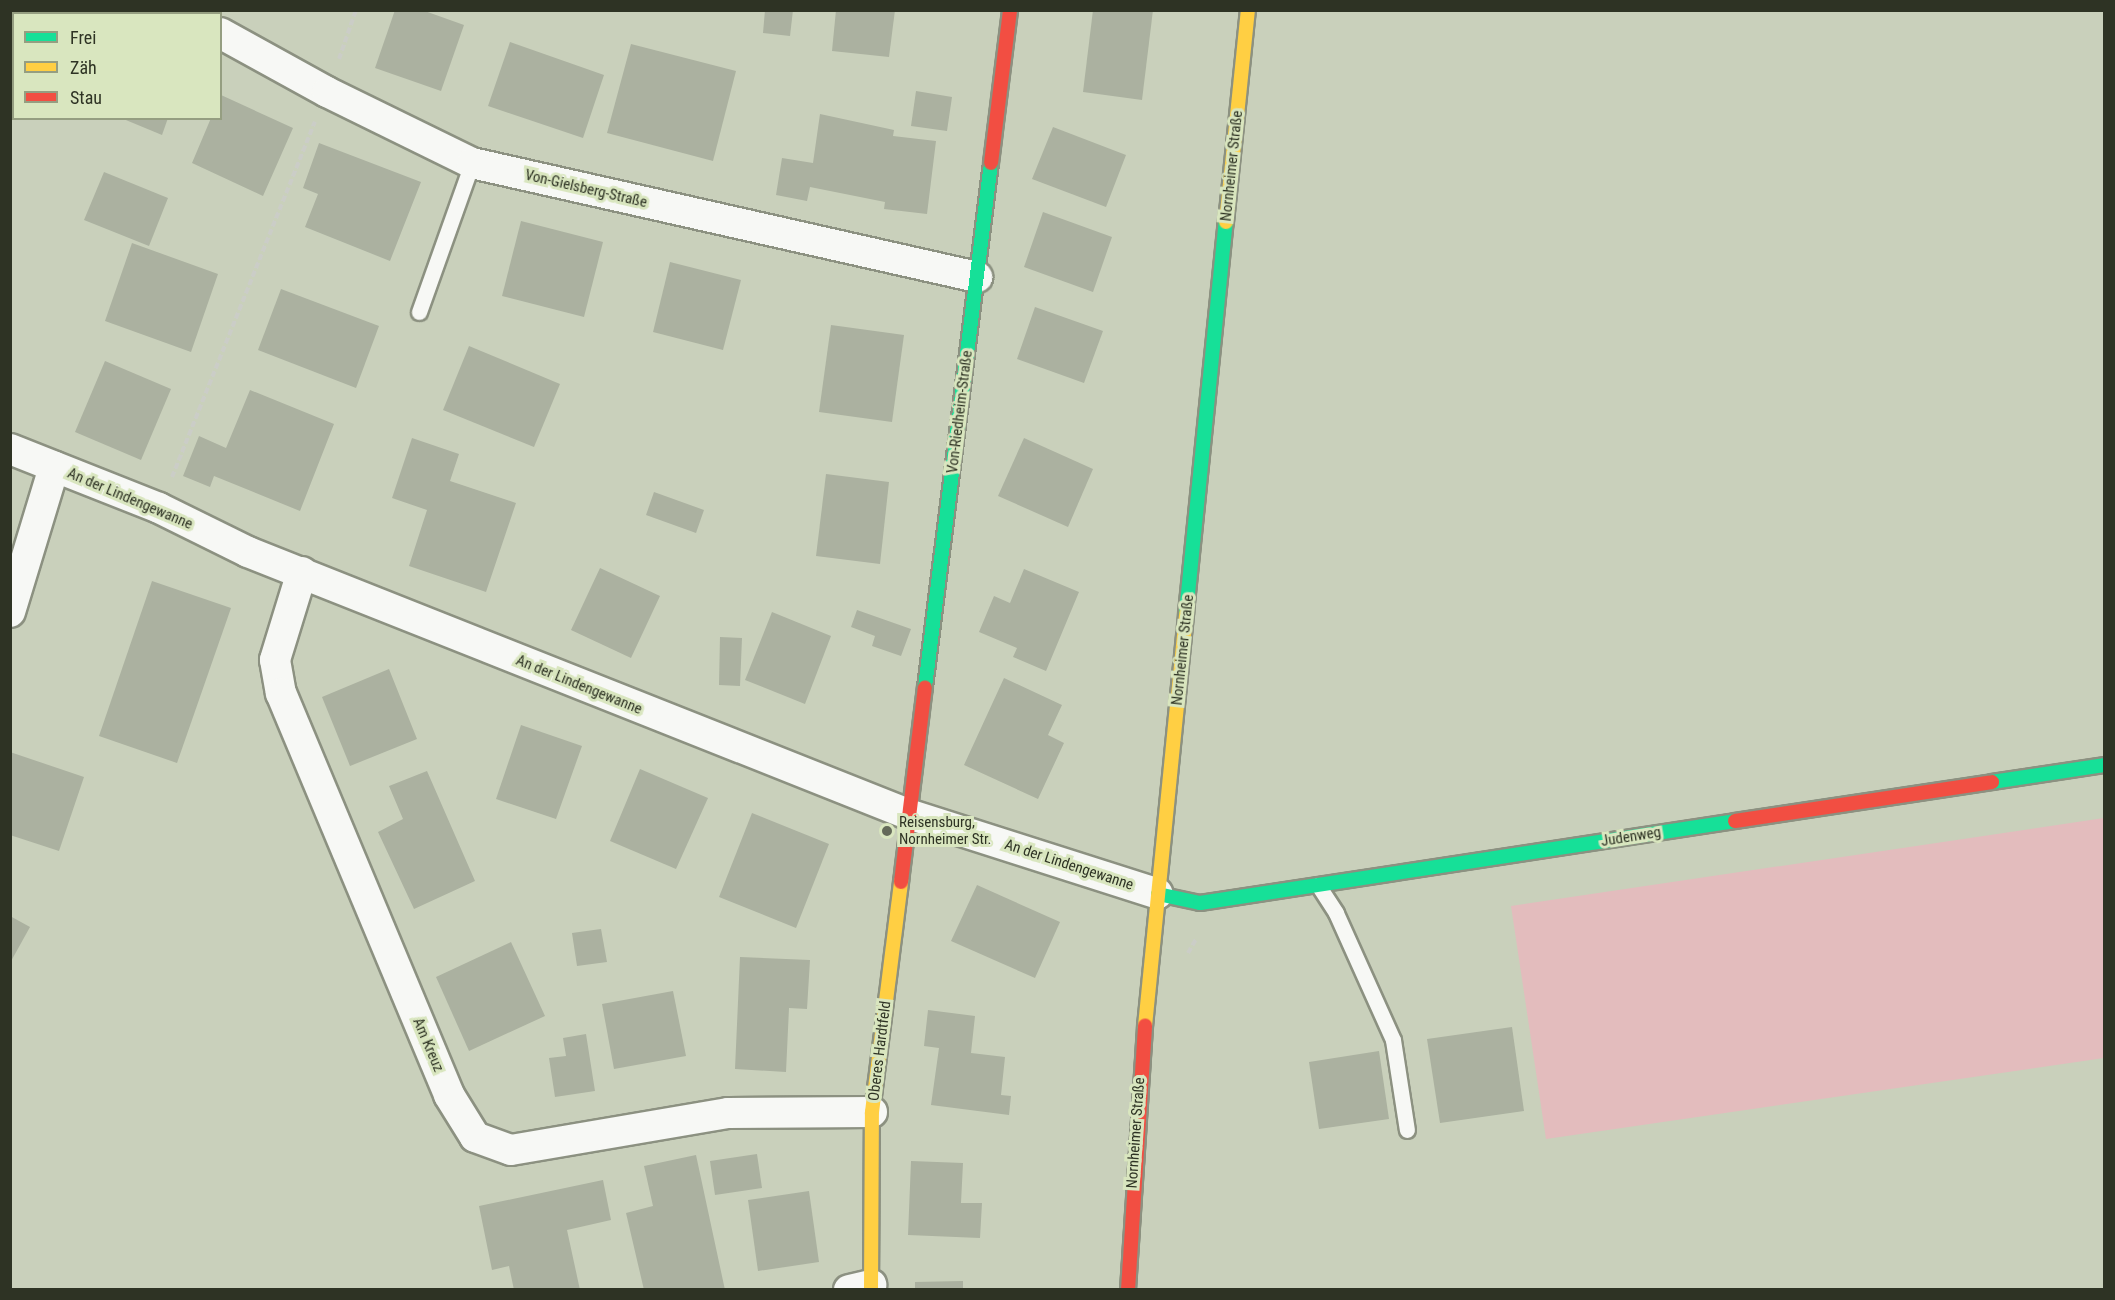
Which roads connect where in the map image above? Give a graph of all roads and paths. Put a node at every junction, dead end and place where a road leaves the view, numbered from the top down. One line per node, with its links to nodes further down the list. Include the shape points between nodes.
1 (356, 10): 5 (path)
2 (1010, 10): 7 (street, Von-Riedheim-Straße)
3 (1248, 10): 17 (street, Nornheimer Straße)
4 (222, 34): 5 (street, Von-Gielsberg-Straße)
5 (327, 92): 6 (street, Von-Gielsberg-Straße); 11 (path)
6 (472, 163): 7 (street, Von-Gielsberg-Straße); 8 (lane)
7 (977, 276): 15 (street, Von-Riedheim-Straße)
8 (419, 312)
9 (10, 449): 10 (street, An der Lindengewanne)
10 (54, 467): 11 (street, An der Lindengewanne); 13 (street)
11 (159, 508): 12 (street, An der Lindengewanne, via 248,552)
12 (302, 572): 15 (street, An der Lindengewanne); 18 (street, Am Kreuz, via 275,660 281,693 449,1095 475,1137 511,1150 728,1113)
13 (10, 612)
14 (2104, 765): 16 (street, Judenweg)
15 (908, 814): 17 (street, An der Lindengewanne); 18 (street, Oberes Hardtfeld)
16 (1318, 885): 17 (street, Judenweg, via 1200,903); 19 (lane, via 1336,913 1394,1040)
17 (1158, 894): 21 (street, Nornheimer Straße, via 1146,989)
18 (872, 1112): 20 (street, Oberes Hardtfeld)
19 (1407, 1130)
20 (863, 1288)
21 (1128, 1290)

